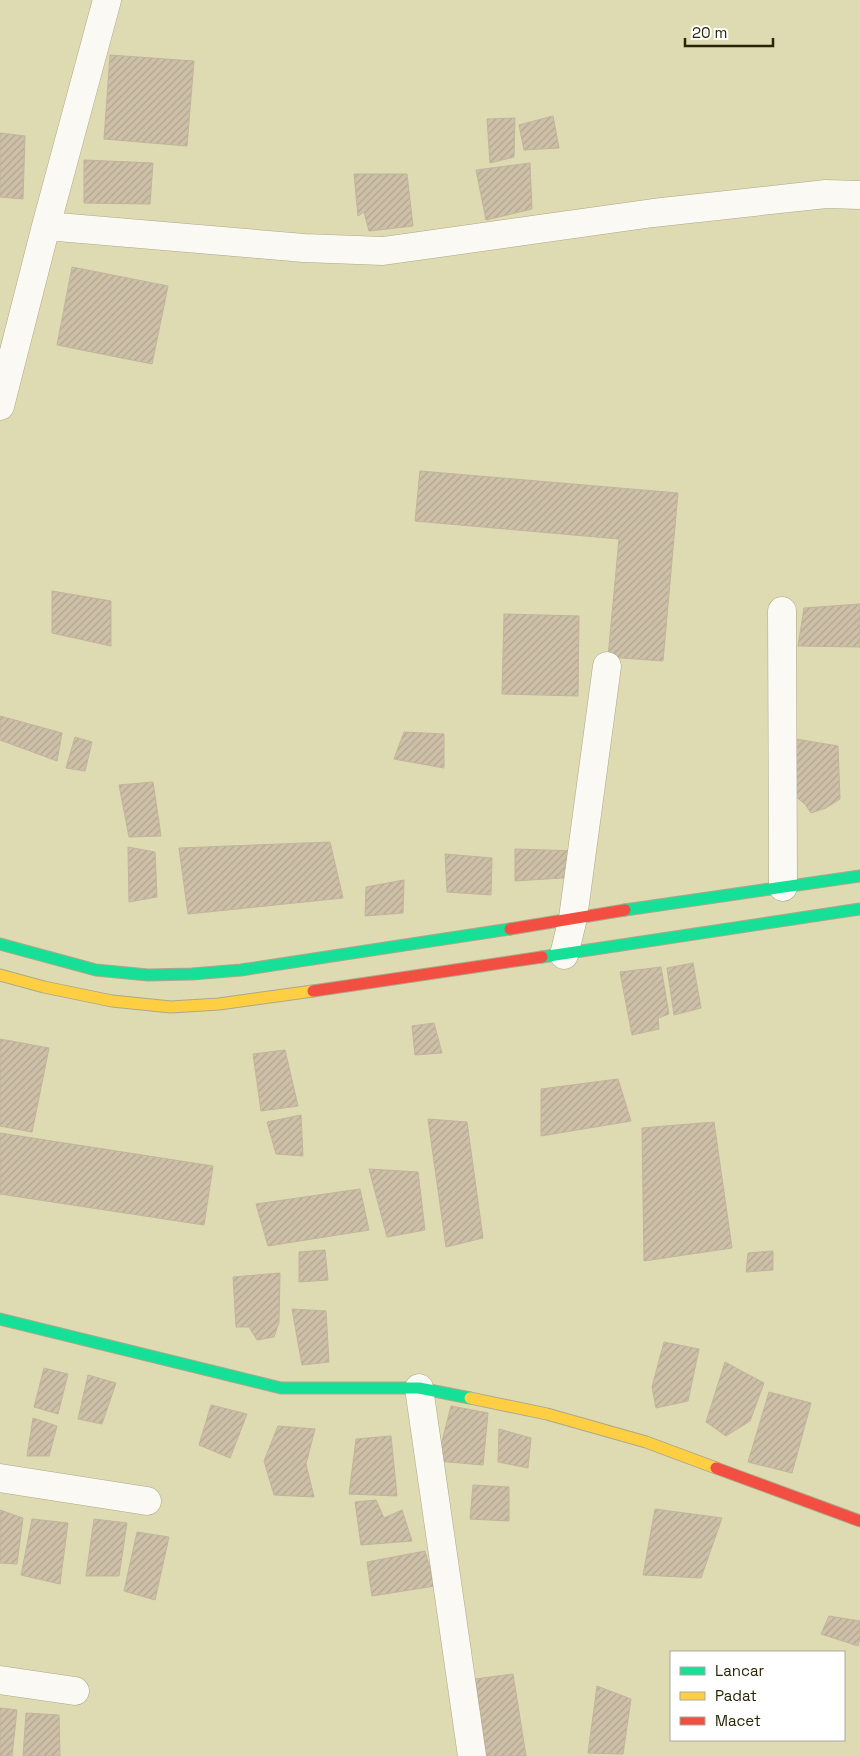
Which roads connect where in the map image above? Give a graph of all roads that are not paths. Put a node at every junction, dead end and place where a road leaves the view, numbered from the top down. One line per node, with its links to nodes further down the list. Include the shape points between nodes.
1 (107, 0): 3 (street)
2 (860, 195): 3 (street, via 826,194 653,213 383,251 304,248)
3 (46, 226): 4 (street)
4 (0, 406)
5 (782, 611): 8 (street)
6 (608, 666): 10 (street)
7 (860, 876): 8 (main road)
8 (783, 887): 10 (main road)
9 (860, 910): 12 (main road)
10 (573, 918): 11 (main road, via 438,942 192,974 148,975 96,970); 12 (street)
11 (0, 944)
12 (564, 954): 13 (main road, via 238,1002 172,1007 112,1001)
13 (0, 975)
14 (0, 1319): 15 (main road, via 281,1388)
15 (419, 1388): 18 (main road, via 547,1414 646,1442); 21 (street)
16 (0, 1478): 17 (street)
17 (147, 1501)
18 (860, 1521)
19 (0, 1680): 20 (street)
20 (75, 1691)
21 (472, 1756)

